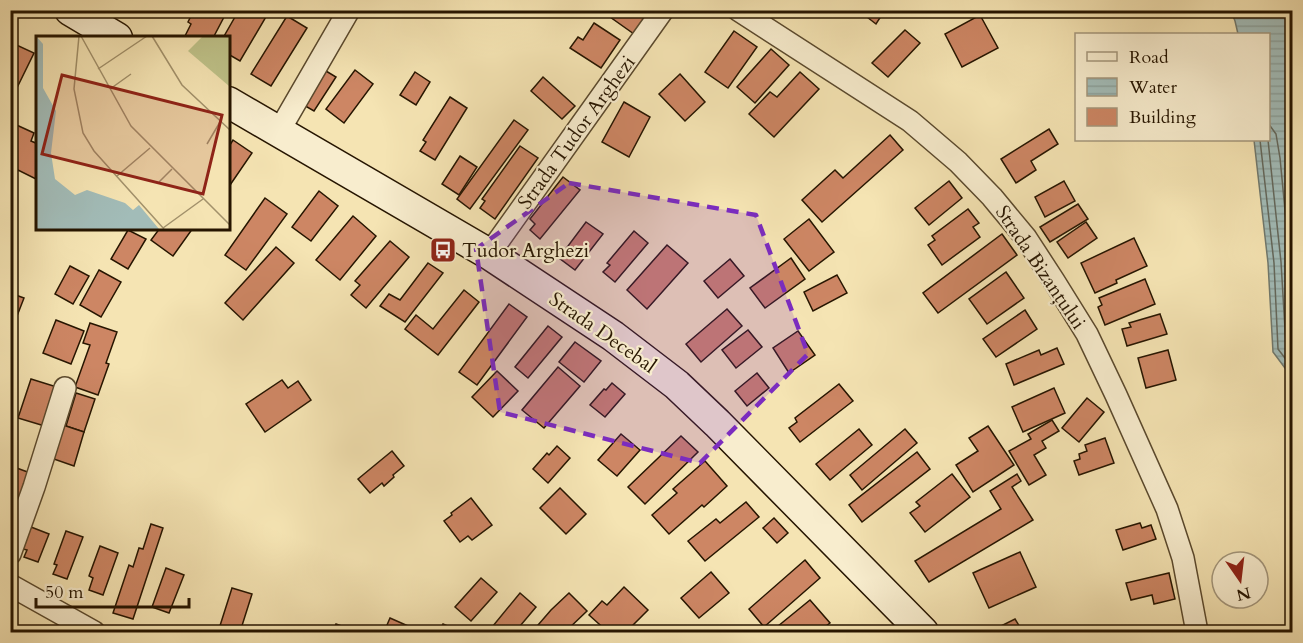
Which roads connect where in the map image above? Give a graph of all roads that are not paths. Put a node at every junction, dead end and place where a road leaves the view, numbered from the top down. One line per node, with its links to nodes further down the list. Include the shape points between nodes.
1 (70, 10): 5 (main road)
2 (349, 10): 7 (street)
3 (663, 10): 8 (street, Strada Tudor Arghezi)
4 (738, 10): 14 (street, Strada Bizanțului, via 910,121 993,197 1026,238 1087,334 1167,508 1183,558)
5 (114, 36)
6 (230, 103): 7 (main road, Strada Decebal)
7 (279, 131): 8 (main road, Strada Decebal)
8 (489, 254): 12 (main road, Strada Decebal, via 613,336 677,385)
9 (64, 388): 10 (street)
10 (10, 554)
11 (10, 585): 13 (street)
12 (911, 629)
13 (94, 633)
14 (1197, 633)

